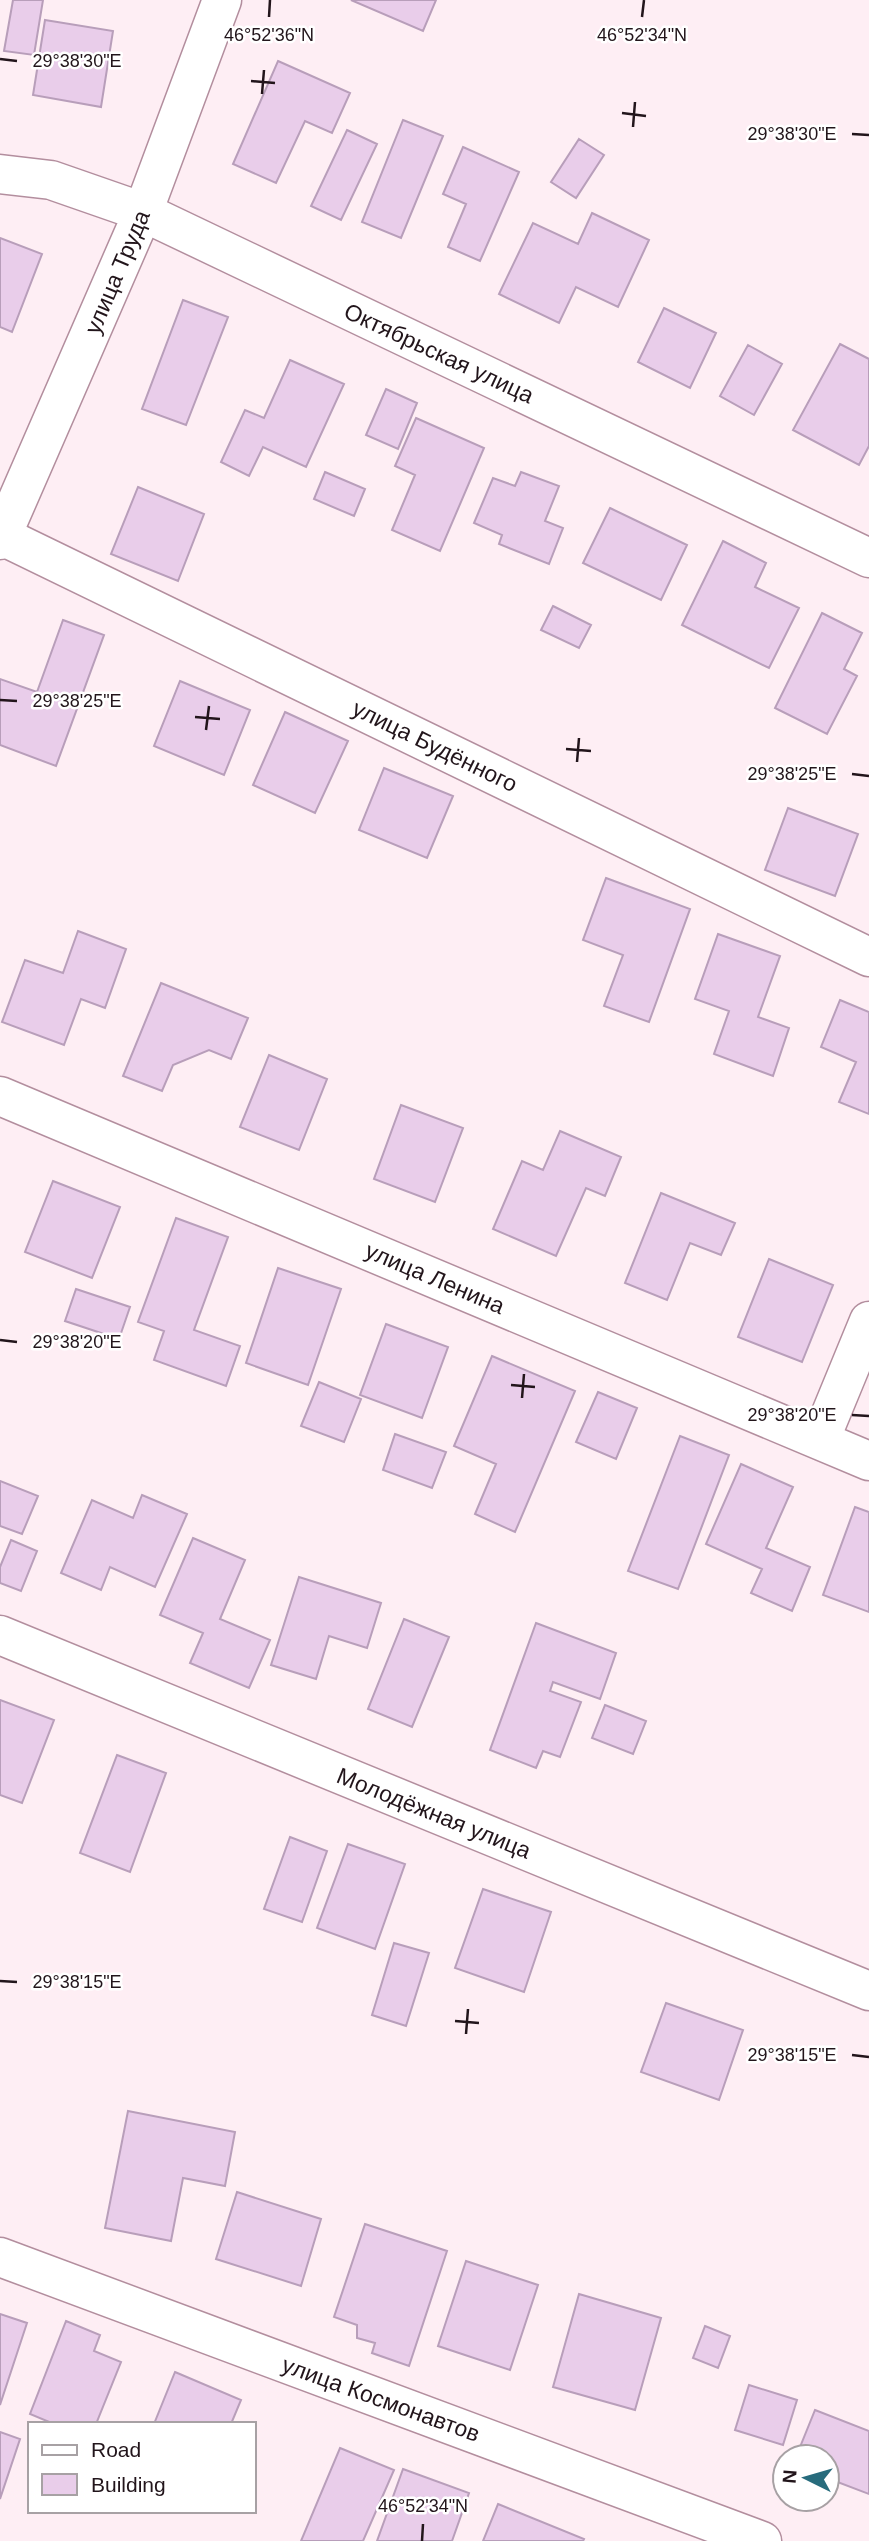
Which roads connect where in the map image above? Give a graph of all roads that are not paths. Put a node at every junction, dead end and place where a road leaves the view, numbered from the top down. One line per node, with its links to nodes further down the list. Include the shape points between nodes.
1 (222, 0): 3 (street, улица Труда)
2 (0, 174): 3 (street, Октябрьская улица, via 51,180)
3 (143, 212): 4 (street, улица Труда); 5 (street, Октябрьская улица)
4 (1, 537): 6 (street, улица Будённого)
5 (869, 558)
6 (869, 957)
7 (0, 1096): 9 (street, улица Ленина)
8 (869, 1321): 9 (street)
9 (820, 1440): 10 (street, улица Ленина)
10 (869, 1461)
11 (0, 1635): 12 (street, Молодёжная улица)
12 (869, 1991)
13 (0, 2257): 14 (street, улица Космонавтов)
14 (762, 2541)

